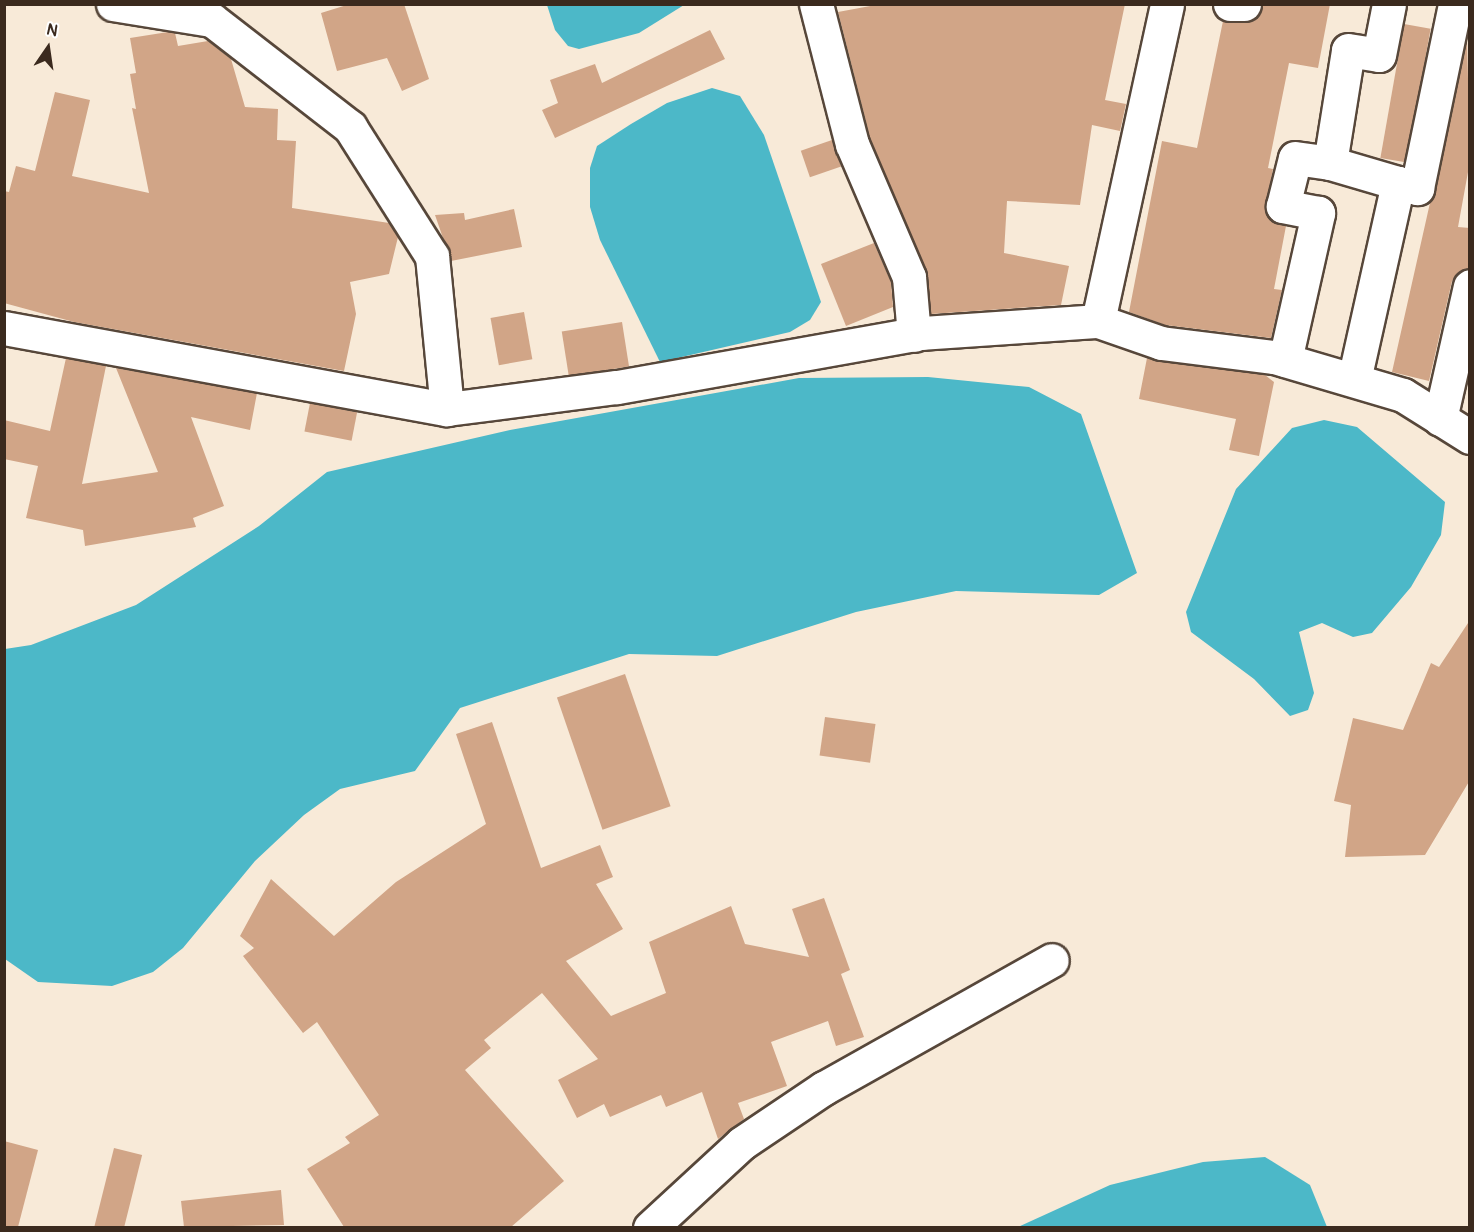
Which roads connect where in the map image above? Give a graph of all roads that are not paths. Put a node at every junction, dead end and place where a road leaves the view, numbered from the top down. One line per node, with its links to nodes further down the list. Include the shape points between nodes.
1 (113, 4): 16 (street, via 212,20 350,128 432,256)
2 (816, 4): 13 (street, via 852,144 909,277)
3 (1167, 4): 11 (street)
4 (1230, 4): 5 (street)
5 (1244, 4)
6 (1389, 4): 8 (street, via 1379,55 1348,50)
7 (1455, 4): 9 (street, via 1417,188)
8 (1330, 163): 9 (street); 14 (street, via 1295,158 1283,206 1318,213)
9 (1398, 183): 15 (street)
10 (1470, 286): 17 (street)
11 (1098, 321): 13 (street); 14 (street, via 1161,343)
12 (4, 328): 16 (street)
13 (914, 335): 16 (street, via 617,387)
14 (1285, 360): 15 (street)
15 (1354, 380): 17 (street, via 1403,395)
16 (447, 409)
17 (1440, 418): 18 (street)
18 (1470, 437)
19 (1052, 960): 20 (street, via 824,1088 742,1143)
20 (650, 1227)

